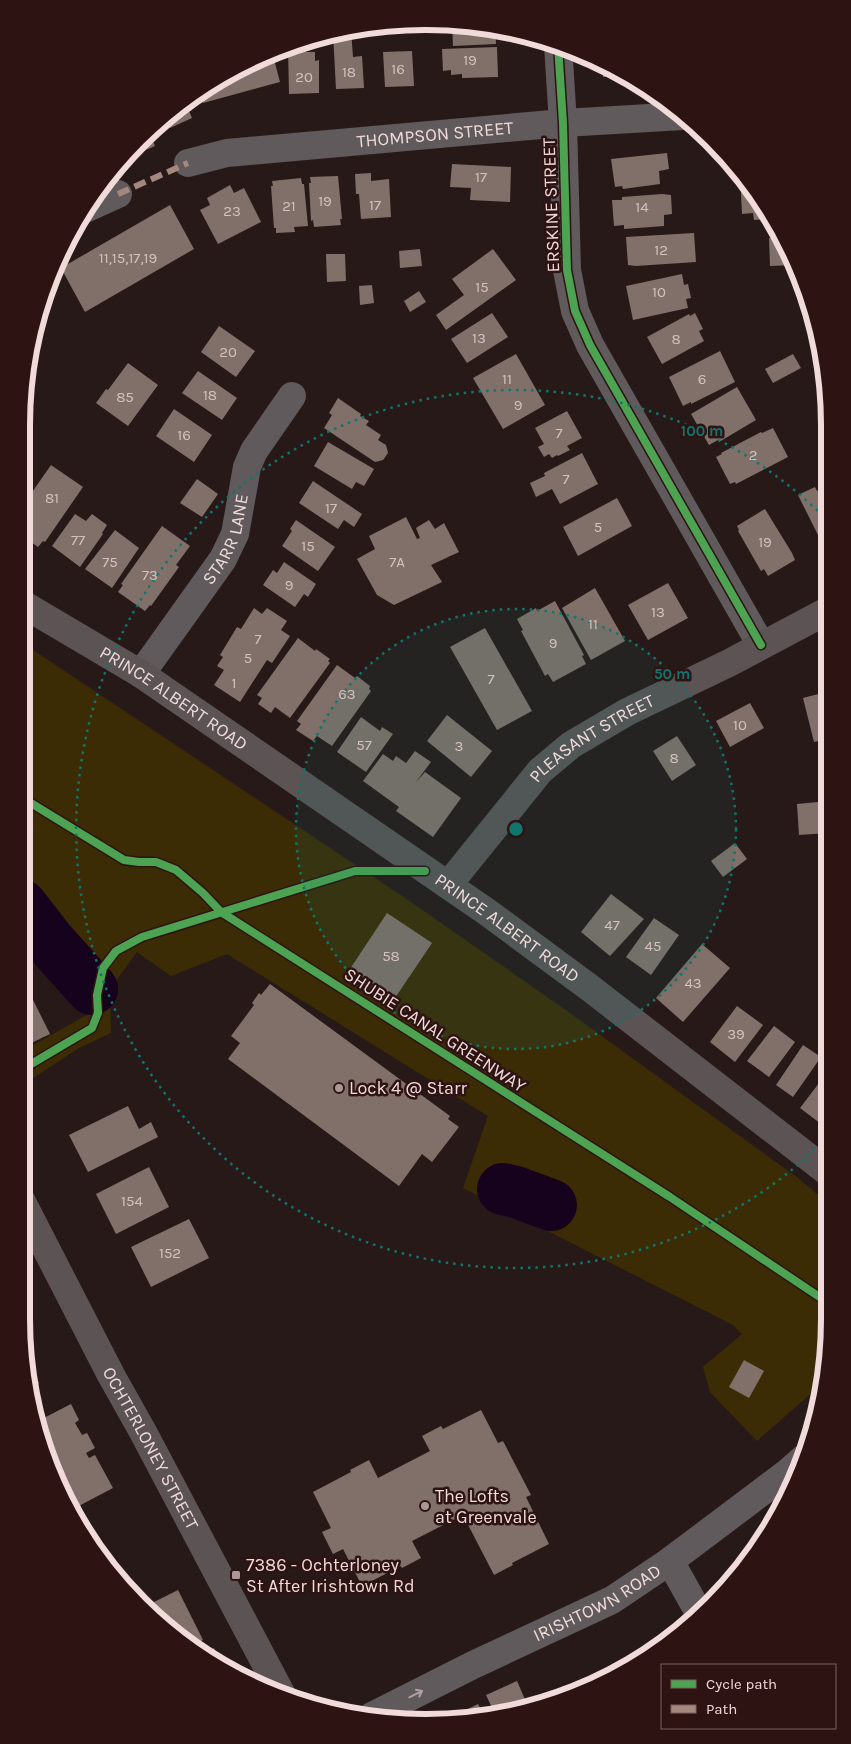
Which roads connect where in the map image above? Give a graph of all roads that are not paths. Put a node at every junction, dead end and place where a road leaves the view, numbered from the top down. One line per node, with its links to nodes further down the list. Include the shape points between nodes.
1 (559, 53): 3 (street, ERSKINE STREET)
2 (672, 117): 3 (street, THOMPSON STREET)
3 (563, 123): 4 (street, THOMPSON STREET, via 227,153); 10 (street, ERSKINE STREET, via 567,270 575,311 590,345)
4 (188, 163)
5 (118, 194): 6 (street)
6 (100, 202)
7 (292, 396): 11 (street, STARR LANE, via 250,459 235,534 223,559)
8 (30, 608): 11 (main road, PRINCE ALBERT ROAD)
9 (821, 614): 10 (main road, PLEASANT STREET)
10 (761, 645): 12 (main road, PLEASANT STREET, via 627,712 571,745 540,771)
11 (141, 674): 12 (main road, PRINCE ALBERT ROAD)
12 (448, 886): 13 (main road, PRINCE ALBERT ROAD, via 590,988)
13 (821, 1167)
14 (30, 1217): 18 (main road, OCHTERLONEY STREET)
15 (791, 1469): 16 (street, IRISHTOWN ROAD)
16 (670, 1561): 17 (street); 19 (street, IRISHTOWN ROAD, one-way to 16, via 612,1600)
17 (695, 1608)
18 (277, 1685)
19 (381, 1712)

